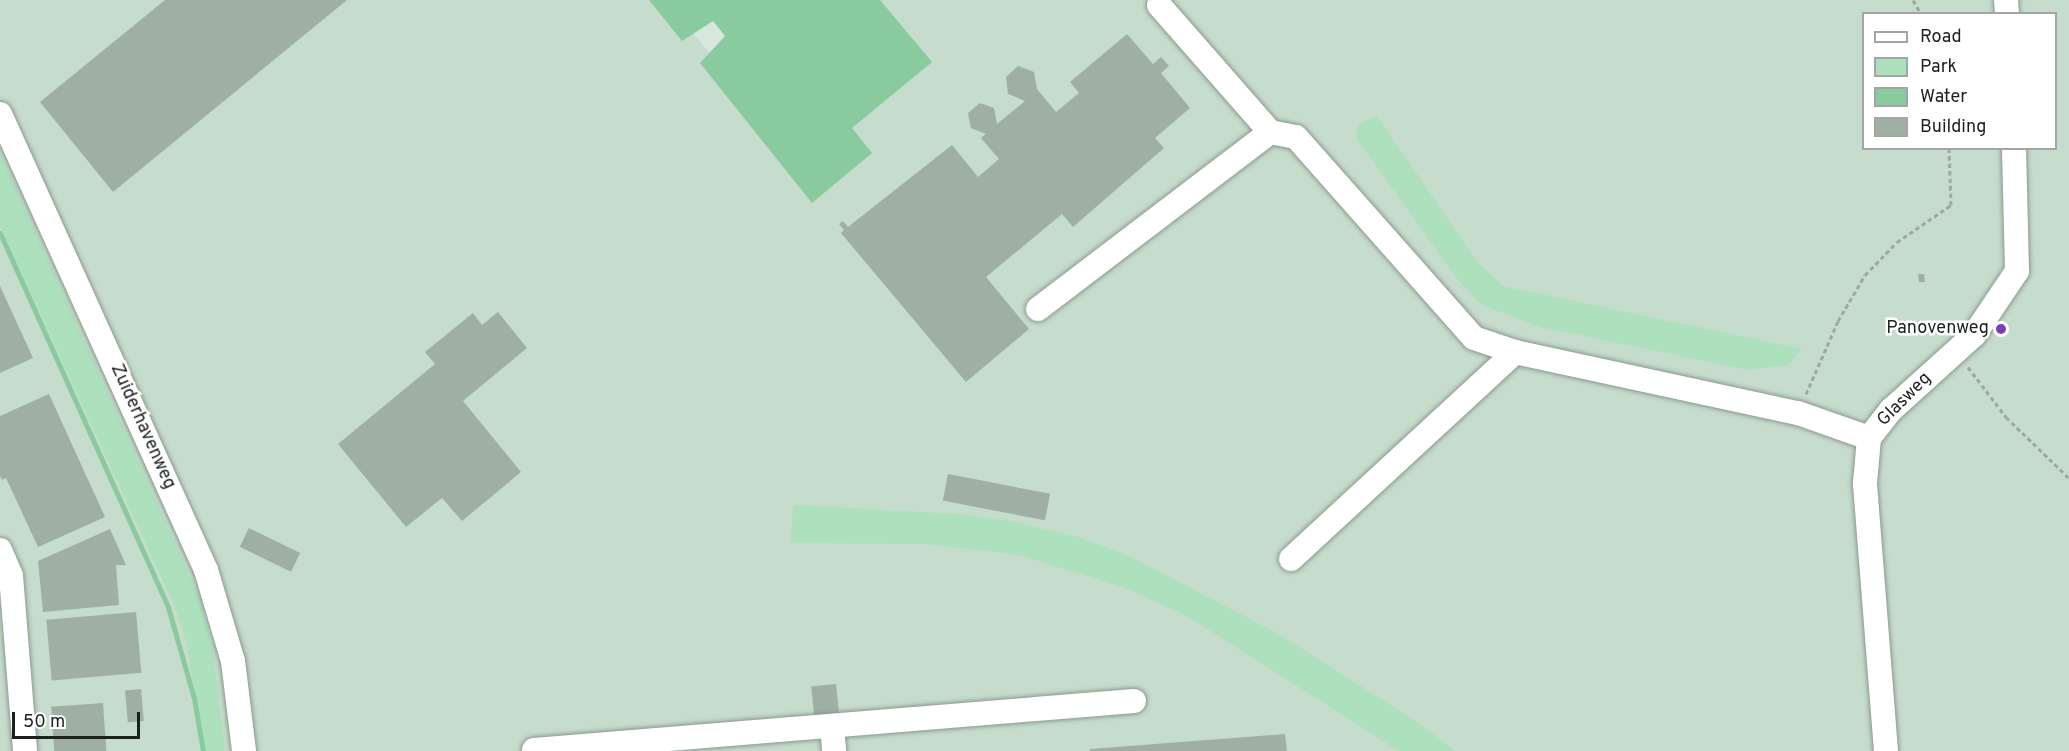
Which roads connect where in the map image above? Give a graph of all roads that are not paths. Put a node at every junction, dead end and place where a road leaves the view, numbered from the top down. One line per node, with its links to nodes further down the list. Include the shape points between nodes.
1 (1159, 5): 3 (street)
2 (0, 114): 14 (street, Zuiderhavenweg, via 206,570 233,661)
3 (1270, 132): 5 (street); 6 (street, via 1296,137 1474,338)
4 (2014, 150): 7 (street, Glasweg, via 2017,271 1990,317 1891,410)
5 (1038, 309)
6 (1515, 352): 7 (street, via 1798,413); 9 (street)
7 (1869, 438): 16 (street, Glasweg, via 1865,483)
8 (0, 550): 13 (street, via 11,576)
9 (1291, 559)
10 (1134, 701): 11 (street)
11 (832, 726): 12 (street); 15 (street)
12 (534, 750)
13 (25, 751)
14 (244, 751)
15 (834, 751)
16 (1886, 751)

